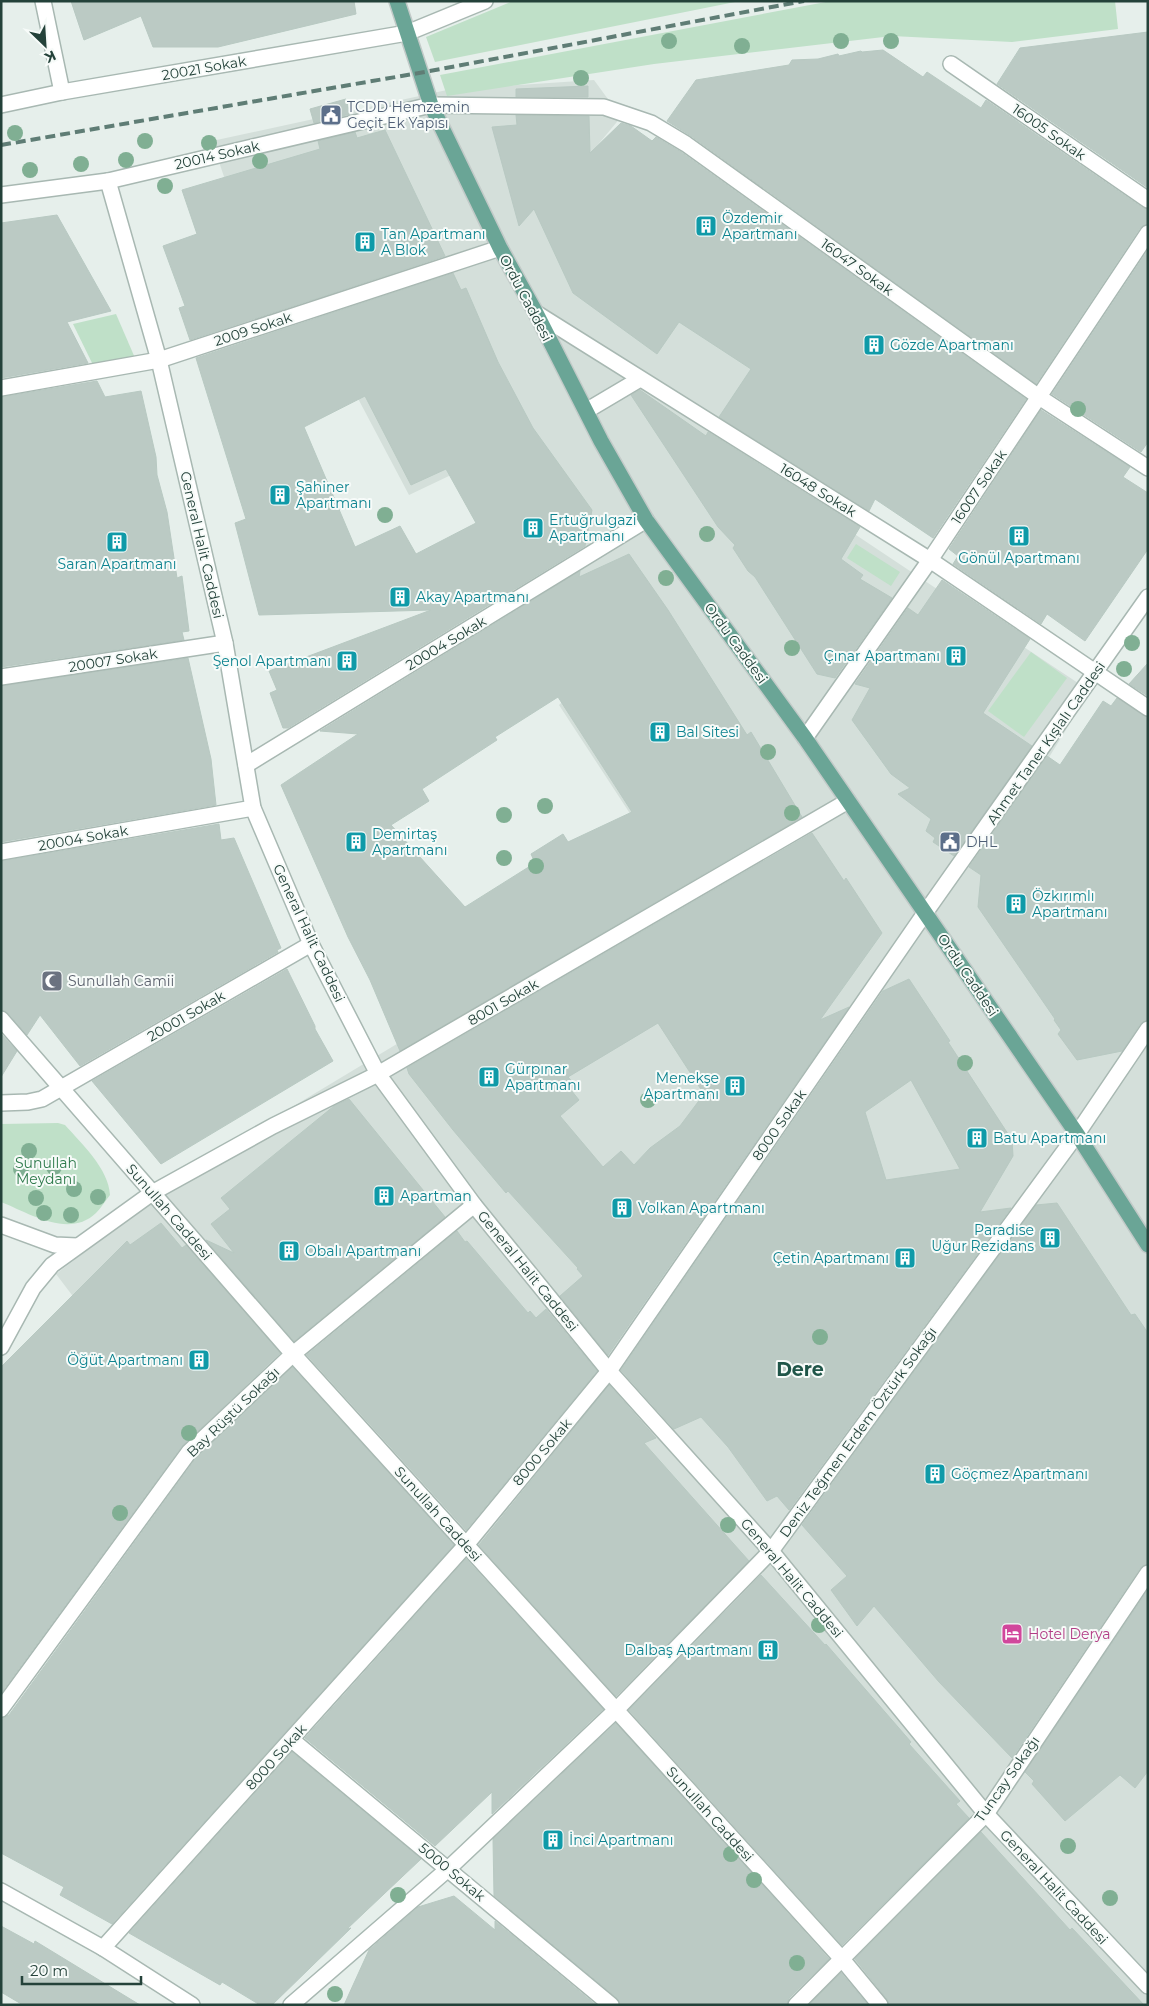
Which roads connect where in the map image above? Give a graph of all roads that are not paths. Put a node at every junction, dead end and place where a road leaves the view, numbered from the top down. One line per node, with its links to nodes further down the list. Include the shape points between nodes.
1 (43, 1): 6 (street)
2 (397, 1): 4 (main road, Ordu Caddesi)
3 (485, 1): 4 (street, 20021 Sokak)
4 (407, 33): 6 (street, 20021 Sokak); 8 (main road, Ordu Caddesi)
5 (951, 64): 11 (street, 16005 Sokak)
6 (62, 92): 7 (street, 20021 Sokak)
7 (1, 105)
8 (431, 105): 9 (street, 20014 Sokak); 13 (main road, Ordu Caddesi); 18 (street, 16047 Sokak, via 604,107 651,122)
9 (108, 181): 10 (street, 20014 Sokak); 15 (street, General Halit Caddesi)
10 (1, 195)
11 (1148, 200)
12 (1148, 233): 18 (street, 16007 Sokak)
13 (500, 248): 14 (main road, Ordu Caddesi); 15 (street, 2009 Sokak)
14 (536, 314): 16 (street, 16048 Sokak); 19 (main road, Ordu Caddesi)
15 (159, 360): 17 (street, 2009 Sokak); 24 (street, General Halit Caddesi)
16 (640, 379): 19 (street); 22 (street, 16048 Sokak)
17 (1, 388)
18 (1039, 396): 20 (street, 16047 Sokak); 22 (street, 16007 Sokak)
19 (586, 411): 21 (main road, Ordu Caddesi)
20 (1148, 468)
21 (646, 520): 28 (main road, Ordu Caddesi); 29 (street, 20004 Sokak)
22 (930, 560): 25 (street, 16048 Sokak); 28 (street, 16007 Sokak)
23 (1148, 597): 25 (street, Ahmet Taner Kışlalı Caddesi)
24 (225, 643): 26 (street, 20007 Sokak); 29 (street, General Halit Caddesi)
25 (1096, 672): 27 (street, 16048 Sokak); 33 (street, Ahmet Taner Kışlalı Caddesi)
26 (1, 677)
27 (1148, 708)
28 (805, 738): 30 (main road, Ordu Caddesi)
29 (246, 765): 31 (street, General Halit Caddesi)
30 (848, 801): 33 (main road, Ordu Caddesi); 37 (street, 8001 Sokak)
31 (253, 808): 32 (street, 20004 Sokak); 34 (street, General Halit Caddesi)
32 (1, 852)
33 (925, 913): 40 (main road, Ordu Caddesi); 48 (street, 8000 Sokak)
34 (311, 944): 37 (street, General Halit Caddesi); 38 (street, 20001 Sokak)
35 (1, 1020): 38 (street, Sunullah Caddesi)
36 (1148, 1028): 40 (street, Deniz Teğmen Erdem Öztürk Sokağı)
37 (378, 1074): 41 (street, 8001 Sokak, via 273,1126); 42 (street, General Halit Caddesi)
38 (60, 1089): 39 (street, 20001 Sokak, via 35,1101); 41 (street, Sunullah Caddesi)
39 (1, 1103)
40 (1077, 1134): 44 (main road, Ordu Caddesi); 50 (street, Deniz Teğmen Erdem Öztürk Sokağı)
41 (152, 1193): 45 (street, 8001 Sokak); 47 (street, Sunullah Caddesi)
42 (474, 1205): 47 (street, Bay Rüştü Sokağı); 48 (street, General Halit Caddesi)
43 (1, 1225): 45 (street, via 55,1245)
44 (1148, 1245)
45 (77, 1246): 46 (street, 8001 Sokak, via 52,1265 33,1288)
46 (1, 1347)
47 (293, 1354): 49 (street, Sunullah Caddesi); 52 (street, Bay Rüştü Sokağı, via 189,1452)
48 (609, 1371): 49 (street, 8000 Sokak); 50 (street, General Halit Caddesi)
49 (466, 1545): 53 (street, Sunullah Caddesi); 54 (street, 8000 Sokak)
50 (771, 1551): 53 (street, Deniz Teğmen Erdem Öztürk Sokağı); 55 (street, General Halit Caddesi)
51 (1148, 1573): 55 (street, Tuncay Sokağı)
52 (1, 1709)
53 (616, 1710): 56 (street, Deniz Teğmen Erdem Öztürk Sokağı); 59 (street, Sunullah Caddesi)
54 (292, 1740): 56 (street, 5000 Sokak); 58 (street, 8000 Sokak)
55 (986, 1814): 59 (street, Tuncay Sokağı); 60 (street, General Halit Caddesi)
56 (448, 1868): 62 (street, Deniz Teğmen Erdem Öztürk Sokağı); 63 (street, 5000 Sokak)
57 (1, 1891): 58 (street)
58 (103, 1948): 61 (street)
59 (842, 1959): 64 (street, Tuncay Sokağı); 65 (street, Sunullah Caddesi)
60 (1148, 1986)
61 (192, 2005)
62 (291, 2005)
63 (611, 2005)
64 (796, 2005)
65 (880, 2005)

